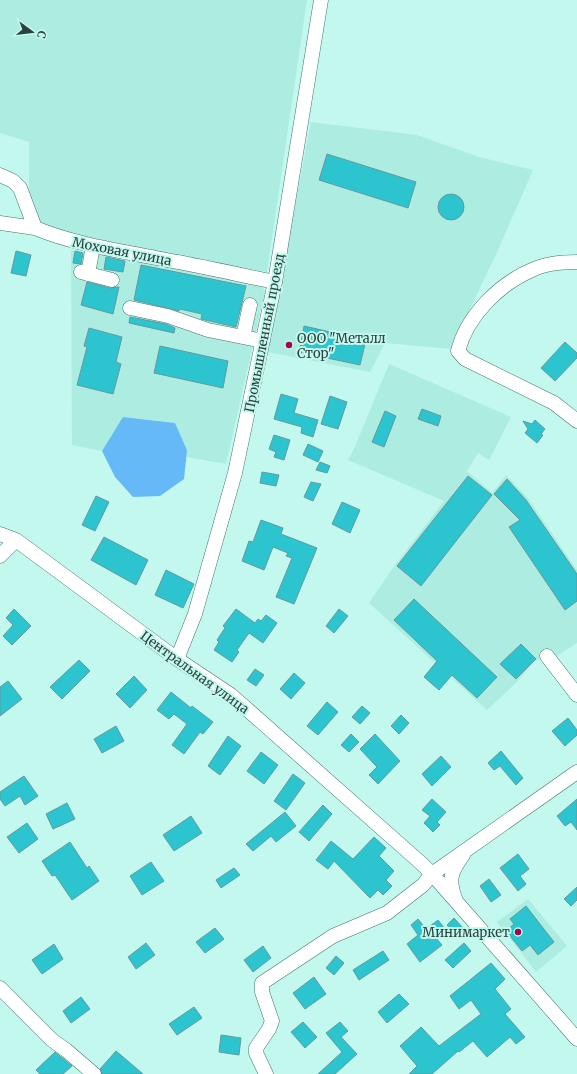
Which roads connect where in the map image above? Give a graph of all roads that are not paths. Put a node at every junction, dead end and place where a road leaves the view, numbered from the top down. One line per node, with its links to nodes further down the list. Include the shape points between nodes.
1 (321, 0): 8 (street, Промышленный проезд)
2 (0, 175): 4 (street, via 13,181 20,188)
3 (0, 223): 4 (street, Моховая улица)
4 (35, 228): 5 (street, Моховая улица)
5 (93, 246): 7 (street, via 85,273); 8 (street, Моховая улица)
6 (577, 262): 13 (street, via 550,264 533,269 505,286 475,316 458,351 465,359 554,403)
7 (112, 280)
8 (275, 282): 12 (street, Промышленный проезд)
9 (250, 305): 11 (street)
10 (130, 308): 11 (street)
11 (243, 337): 12 (street)
12 (263, 341): 18 (street, Промышленный проезд, via 235,473 195,614)
13 (577, 421)
14 (0, 534): 15 (street, Центральная улица)
15 (16, 540): 16 (street); 18 (street, Центральная улица)
16 (0, 556)
17 (547, 656): 19 (street)
18 (177, 660): 22 (street, Центральная улица, via 231,695)
19 (577, 695)
20 (577, 772): 21 (street)
21 (466, 850): 22 (street); 23 (street, via 451,877)
22 (432, 874): 23 (street, Центральная улица); 27 (street, via 424,885 388,913 333,936 262,983 262,992 272,1021 256,1048 256,1053)
23 (456, 903): 25 (street, Центральная улица)
24 (0, 988): 26 (street, via 52,1040)
25 (577, 1039)
26 (94, 1074)
27 (266, 1074)

